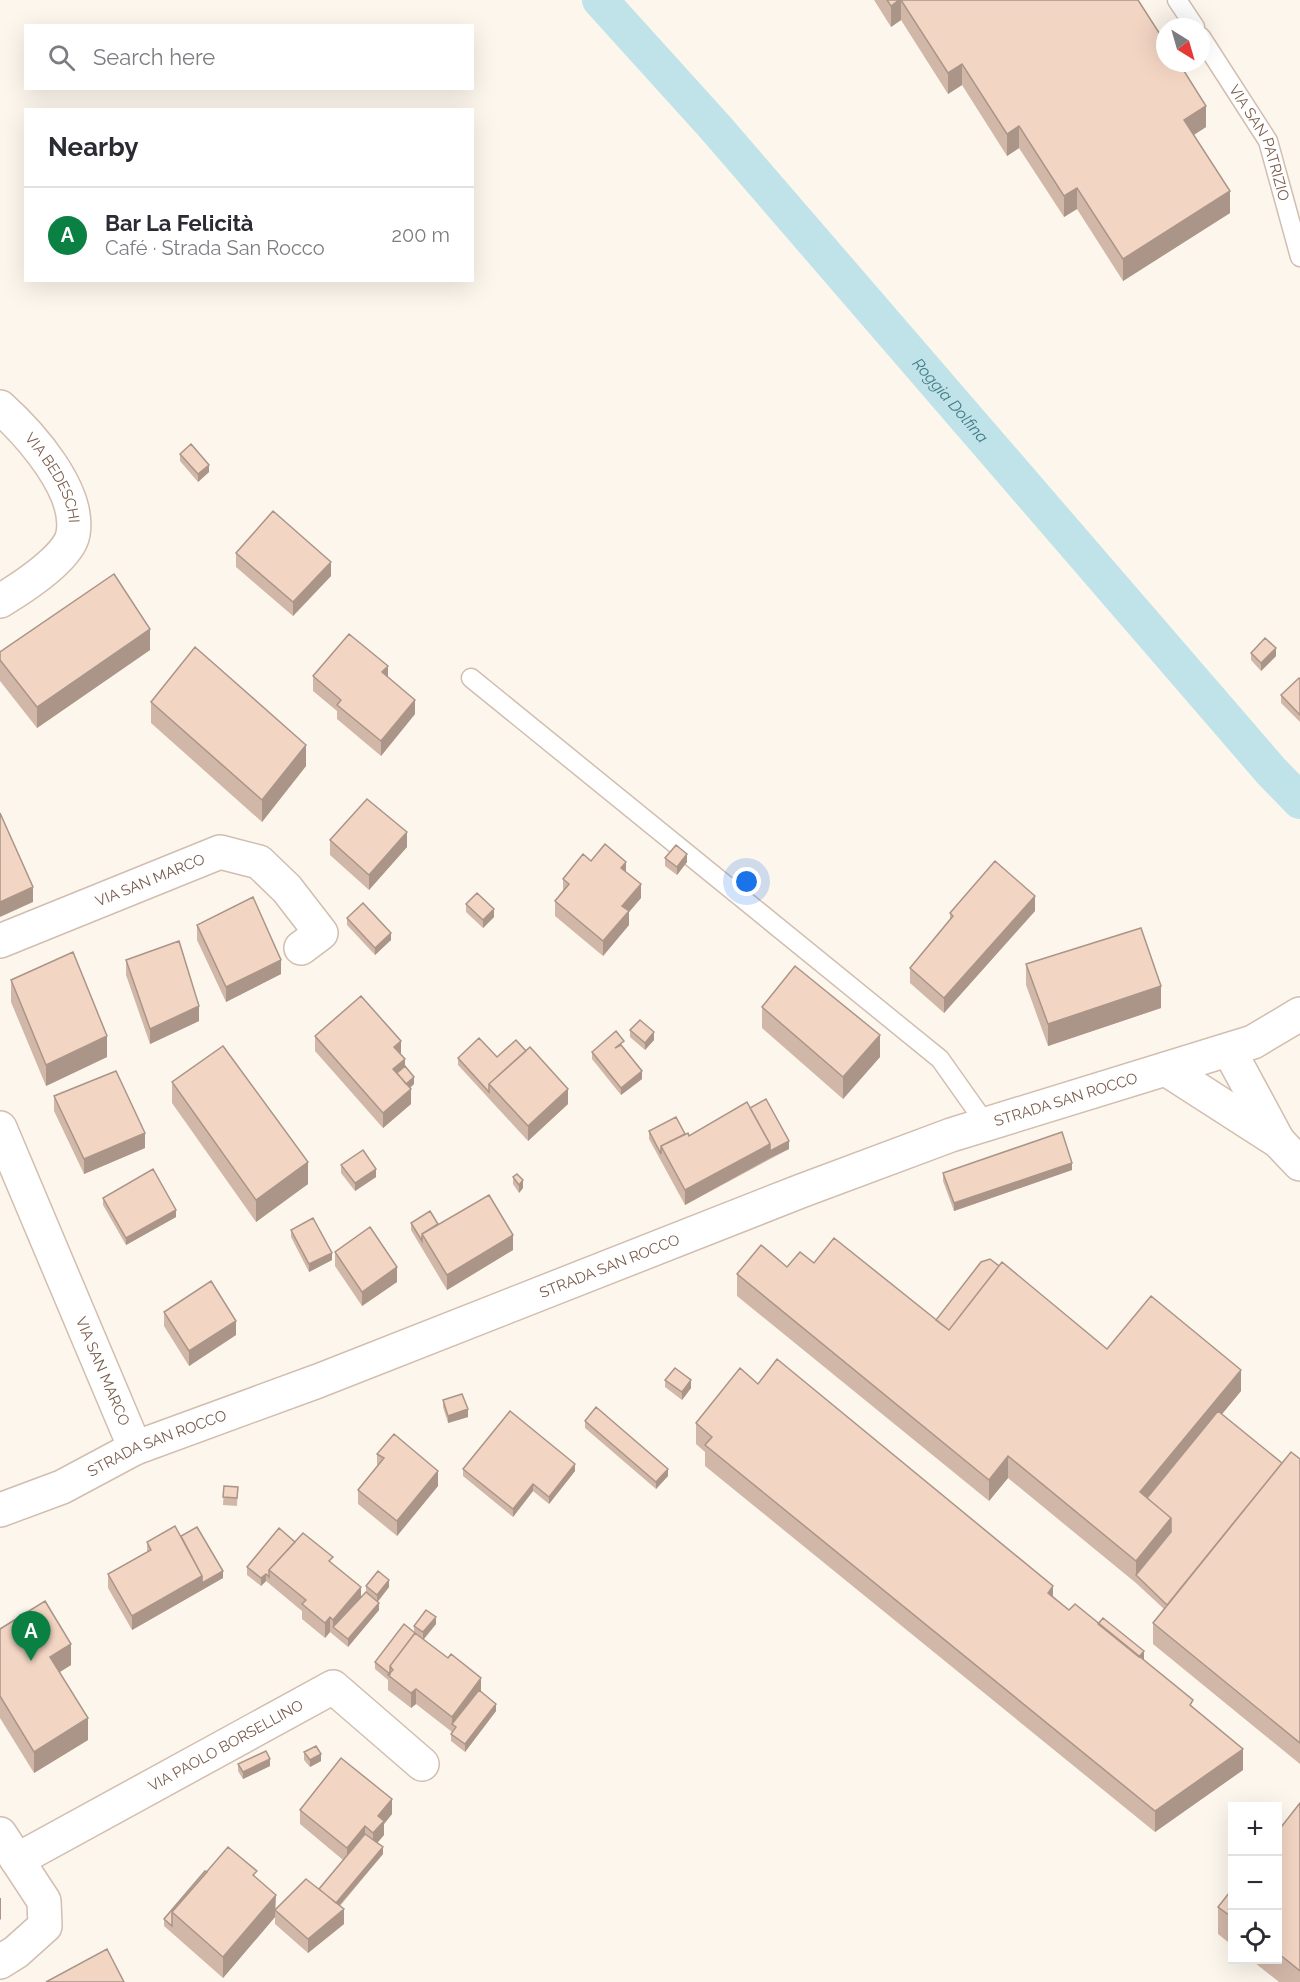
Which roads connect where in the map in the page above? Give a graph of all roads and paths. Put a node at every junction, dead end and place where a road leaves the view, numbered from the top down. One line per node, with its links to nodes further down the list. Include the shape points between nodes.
1 (1177, 0): 2 (lane)
2 (1189, 18)
3 (1210, 51): 4 (lane, VIA SAN PATRIZIO, via 1268,141)
4 (1300, 257)
5 (0, 408): 6 (street, VIA BEDESCHI, via 39,448 59,476 70,502 73,535 54,562)
6 (0, 601)
7 (471, 678): 13 (lane, via 940,1059)
8 (0, 941): 9 (street, VIA SAN MARCO, via 220,852 259,862 287,889 321,933)
9 (301, 948)
10 (1300, 1014): 11 (street, STRADA SAN ROCCO, via 1253,1042)
11 (1229, 1050): 12 (street, STRADA SAN ROCCO); 15 (street)
12 (1167, 1069): 13 (street, STRADA SAN ROCCO); 15 (street)
13 (986, 1124): 16 (street, STRADA SAN ROCCO, via 801,1191 318,1381)
14 (0, 1128): 16 (street, VIA SAN MARCO)
15 (1289, 1153)
16 (135, 1448): 17 (street, STRADA SAN ROCCO)
17 (62, 1487): 18 (street, STRADA SAN ROCCO); 19 (street, STRADA SAN ROCCO)
18 (0, 1510)
19 (0, 1536)
20 (422, 1764): 21 (street, VIA PAOLO BORSELLINO, via 333,1687)
21 (9, 1847): 22 (street, via 44,1901 45,1926)
22 (0, 1962)

